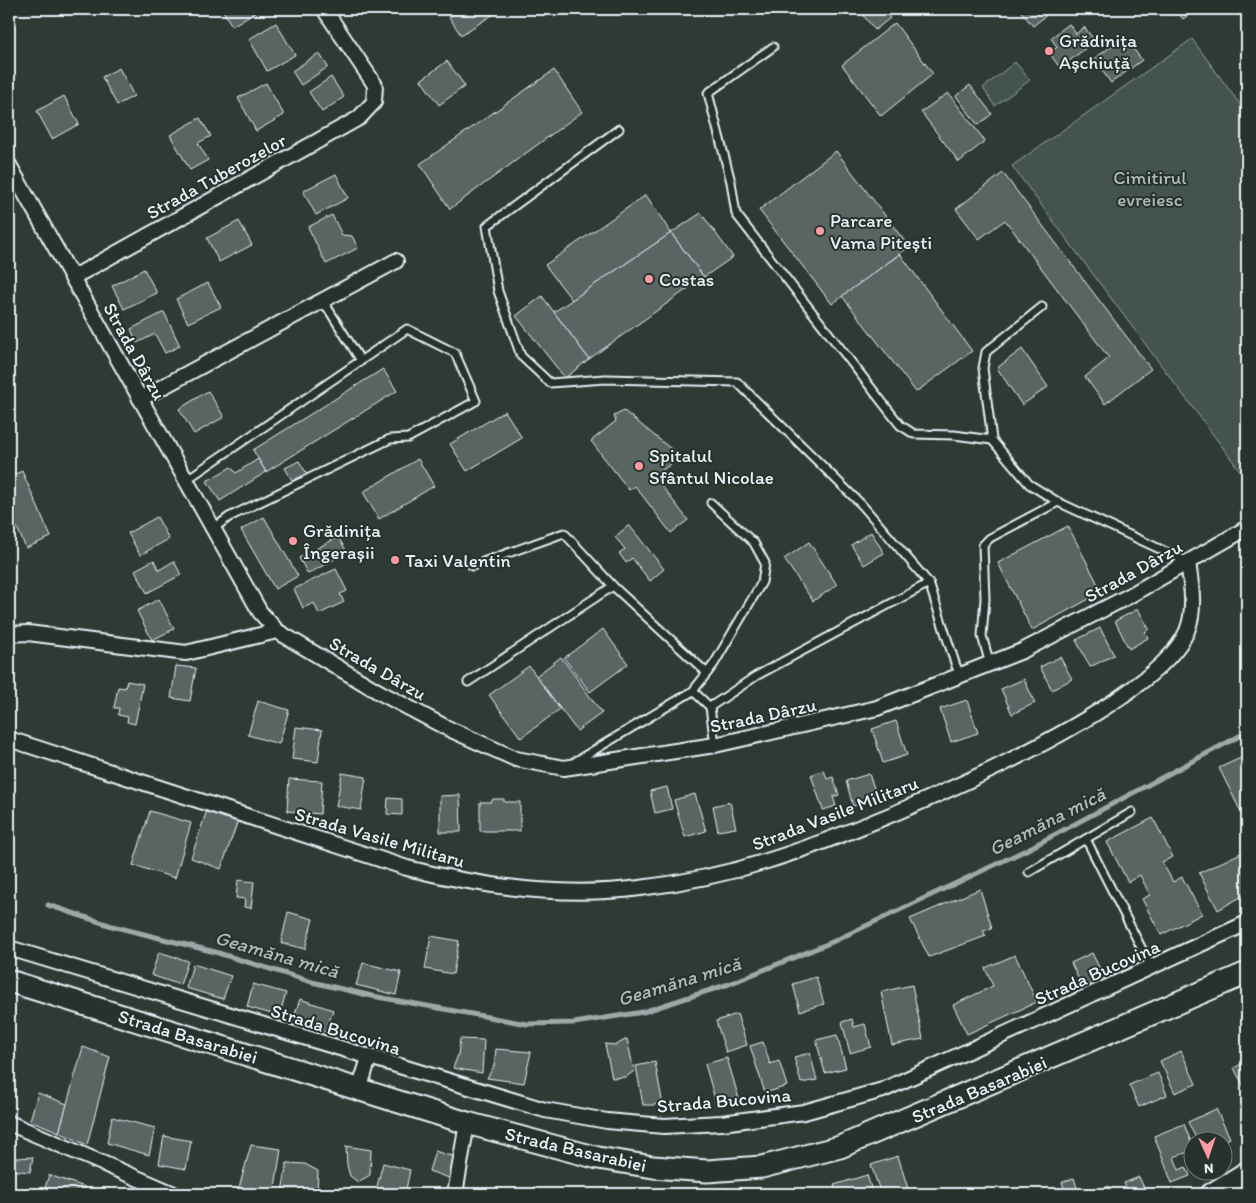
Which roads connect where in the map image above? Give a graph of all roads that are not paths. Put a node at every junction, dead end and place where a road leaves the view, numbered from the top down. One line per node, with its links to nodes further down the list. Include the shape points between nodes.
1 (324, 9): 6 (street, Strada Tuberozelor, via 375,85 374,102 358,118)
2 (773, 47): 11 (lane, via 708,93 736,214 900,425 914,434 954,434)
3 (619, 129): 19 (lane, via 487,226 498,291 521,356 550,383 605,380 738,382 862,505)
4 (9, 165): 6 (street, Strada Dârzu)
5 (396, 261): 7 (street)
6 (72, 278): 10 (street, Strada Dârzu)
7 (319, 302): 9 (lane, via 327,307); 10 (street)
8 (1042, 307): 11 (lane, via 986,352 982,368)
9 (361, 360): 12 (lane); 16 (lane, via 407,329 455,352 476,401 408,438 390,439 229,518)
10 (140, 399): 12 (street, Strada Dârzu)
11 (992, 440): 13 (lane, via 1029,484)
12 (186, 480): 16 (street, Strada Dârzu)
13 (1058, 502): 17 (lane); 23 (lane, via 990,538 983,545 986,599 982,636)
14 (711, 503): 24 (lane, via 754,543 765,563 762,582)
15 (1247, 528): 17 (street, Strada Dârzu)
16 (213, 529): 21 (street, Strada Dârzu, via 260,612)
17 (1188, 562): 23 (street, Strada Dârzu, via 1130,596); 29 (street, Strada Vasile Militaru, via 1193,596 1187,630 1170,654 1147,676 1056,737 911,806 808,848 720,873 639,888 572,891 506,888 457,880 407,868)
18 (472, 566): 20 (lane, via 564,533)
19 (929, 583): 25 (lane); 28 (lane, via 756,676)
20 (613, 586): 24 (lane); 26 (lane)
21 (276, 631): 22 (street, via 186,654 28,633); 31 (street, Strada Dârzu, via 446,728 516,759)
22 (9, 634)
23 (990, 664): 25 (street, Strada Dârzu)
24 (707, 673): 27 (lane)
25 (961, 675): 30 (street, Strada Dârzu, via 877,708)
26 (468, 682)
27 (693, 691): 28 (lane); 31 (lane)
28 (710, 707): 30 (lane)
29 (9, 739)
30 (715, 746): 31 (street, Strada Dârzu)
31 (564, 768)
32 (1132, 812): 33 (lane)
33 (1086, 839): 34 (lane); 37 (lane)
34 (1029, 872)
35 (1247, 923): 37 (street, Strada Bucovina)
36 (9, 948): 40 (street, Strada Bucovina)
37 (1151, 967): 40 (street, Strada Bucovina, via 883,1090 804,1112 722,1123 664,1126 607,1121 545,1110)
38 (1247, 973): 43 (main road, Strada Basarabiei, via 888,1128 840,1147 762,1167 707,1171 653,1167 598,1158)
39 (9, 981): 41 (main road, Strada Basarabiei)
40 (369, 1058): 41 (street)
41 (359, 1090): 43 (main road, Strada Basarabiei)
42 (9, 1123): 46 (street)
43 (467, 1123): 47 (street)
44 (1247, 1172): 45 (street)
45 (1216, 1193)
46 (174, 1194)
47 (456, 1194)

